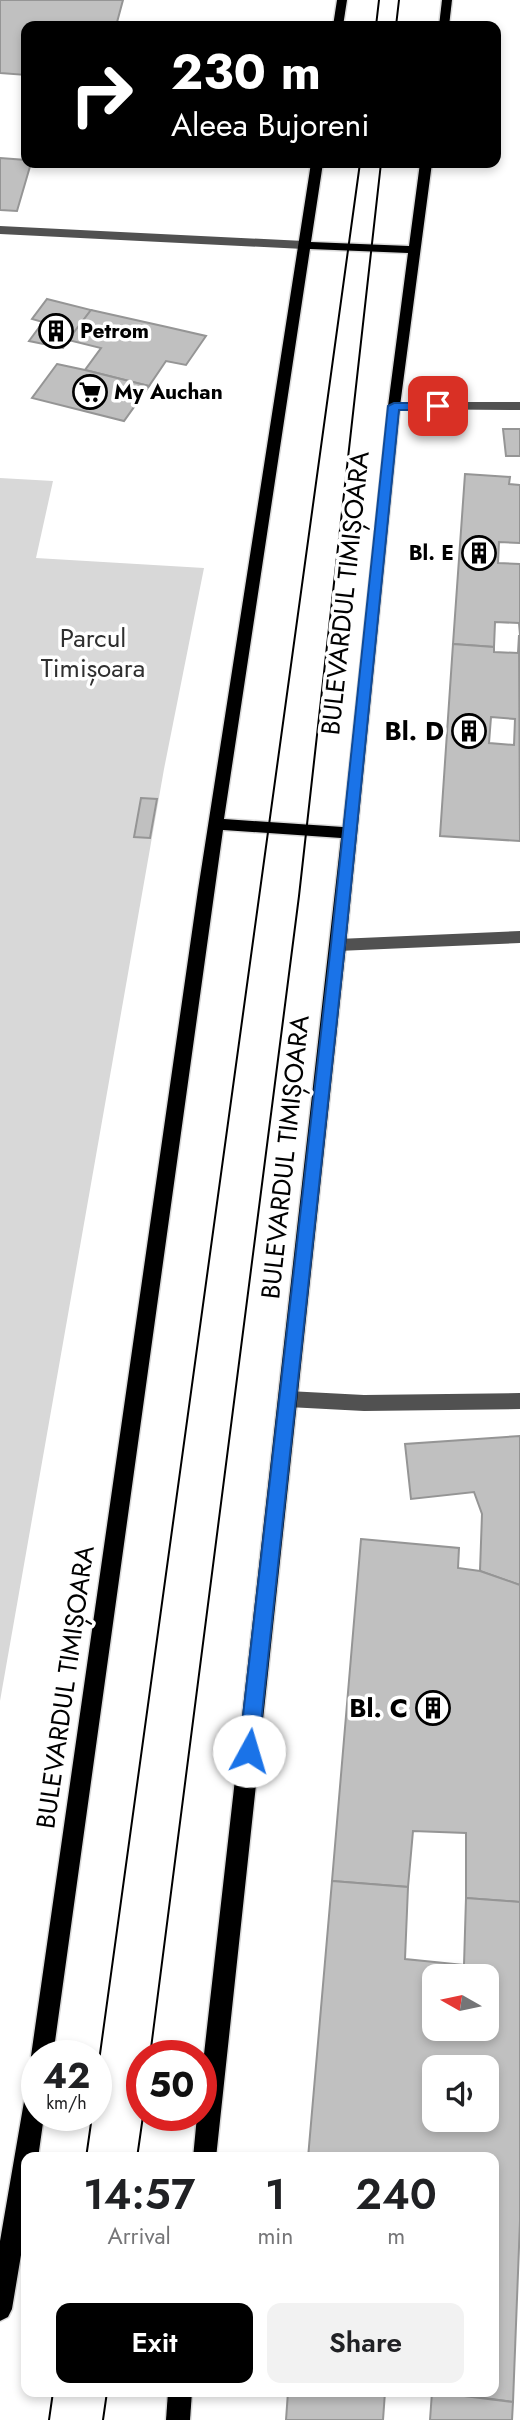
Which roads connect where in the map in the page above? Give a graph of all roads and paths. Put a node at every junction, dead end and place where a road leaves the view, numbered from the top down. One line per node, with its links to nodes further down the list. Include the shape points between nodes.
1 (342, 0): 3 (main road)
2 (447, 0): 4 (main road)
3 (339, 21)
4 (445, 21)
5 (316, 168): 8 (main road, BULEVARDUL TIMIȘOARA)
6 (425, 168): 9 (main road, BULEVARDUL TIMIȘOARA)
7 (0, 230): 8 (street)
8 (304, 245): 9 (main road); 12 (main road, BULEVARDUL TIMIȘOARA)
9 (414, 250): 10 (main road, BULEVARDUL TIMIȘOARA)
10 (394, 406): 11 (street); 13 (main road, BULEVARDUL TIMIȘOARA)
11 (520, 406)
12 (216, 824): 13 (main road); 18 (main road, BULEVARDUL TIMIȘOARA)
13 (350, 833): 15 (main road, BULEVARDUL TIMIȘOARA)
14 (520, 937): 15 (street)
15 (338, 945): 16 (main road, BULEVARDUL TIMIȘOARA)
16 (288, 1399): 17 (street); 21 (main road, BULEVARDUL TIMIȘOARA)
17 (520, 1401)
18 (44, 2040)
19 (31, 2131): 20 (main road)
20 (28, 2152)
21 (205, 2152)
22 (21, 2191): 23 (main road)
23 (0, 2309)
24 (180, 2397): 25 (main road)
25 (178, 2420)

